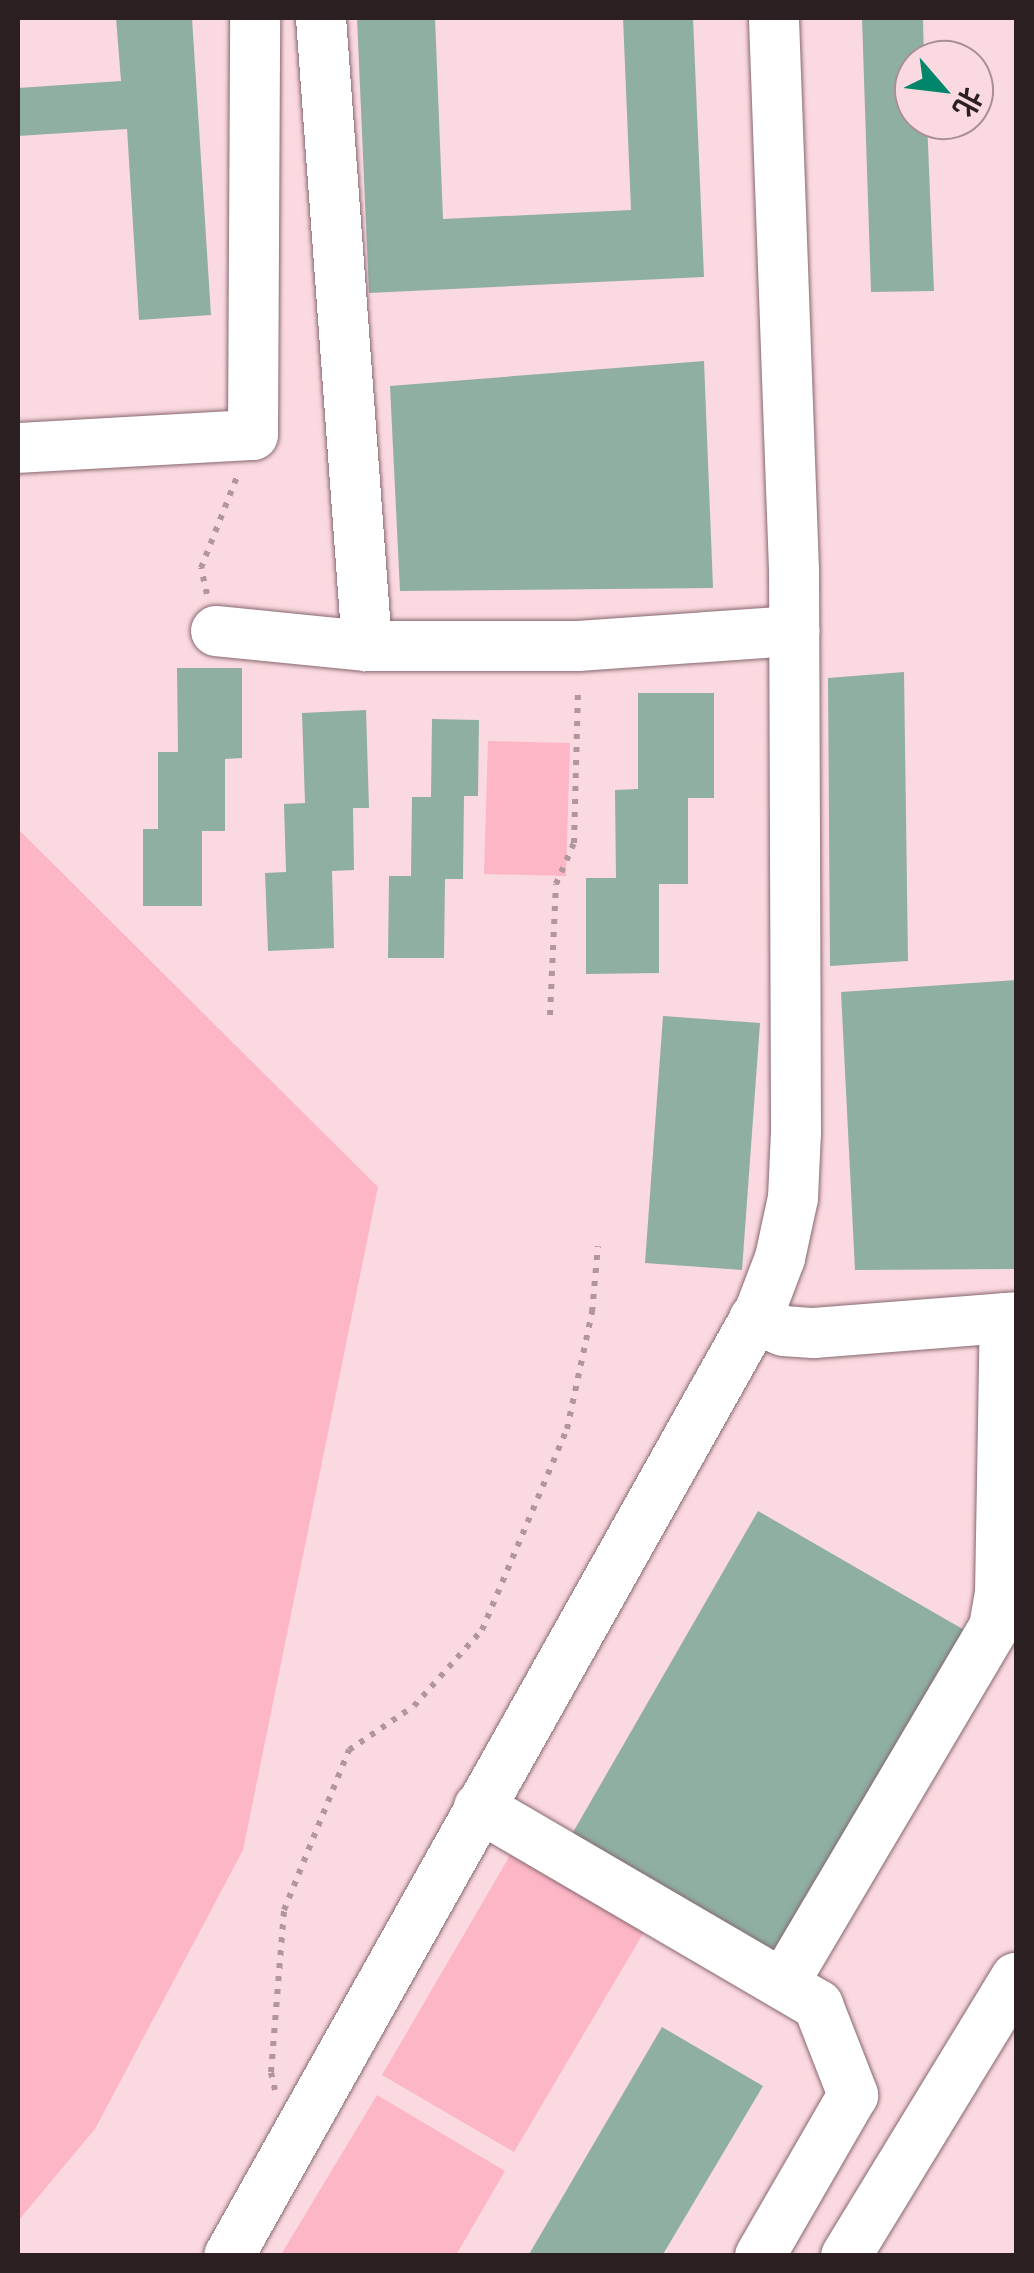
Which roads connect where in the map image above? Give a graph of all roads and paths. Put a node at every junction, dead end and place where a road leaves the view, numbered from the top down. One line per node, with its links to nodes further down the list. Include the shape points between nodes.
1 (256, 18): 4 (street)
2 (321, 18): 8 (street)
3 (774, 18): 7 (street)
4 (253, 435): 5 (street); 6 (path, via 201,568)
5 (18, 448)
6 (216, 631): 8 (street)
7 (794, 631): 9 (street); 13 (street, via 793,1198 780,1258)
8 (367, 646): 9 (street)
9 (578, 646): 10 (path, via 574,844 556,884)
10 (550, 1015)
11 (598, 1246): 17 (path, via 592,1312 567,1429 482,1630 414,1706 350,1750 284,1910 270,2072)
12 (1011, 1318): 13 (street, via 814,1333 784,1332); 16 (street, via 994,1627)
13 (754, 1319): 14 (street)
14 (479, 1807): 16 (street); 17 (street)
15 (1016, 1978): 20 (street)
16 (783, 1984): 19 (street, via 818,2005 853,2096)
17 (288, 2145): 18 (street)
18 (232, 2254)
19 (760, 2256)
20 (846, 2256)

